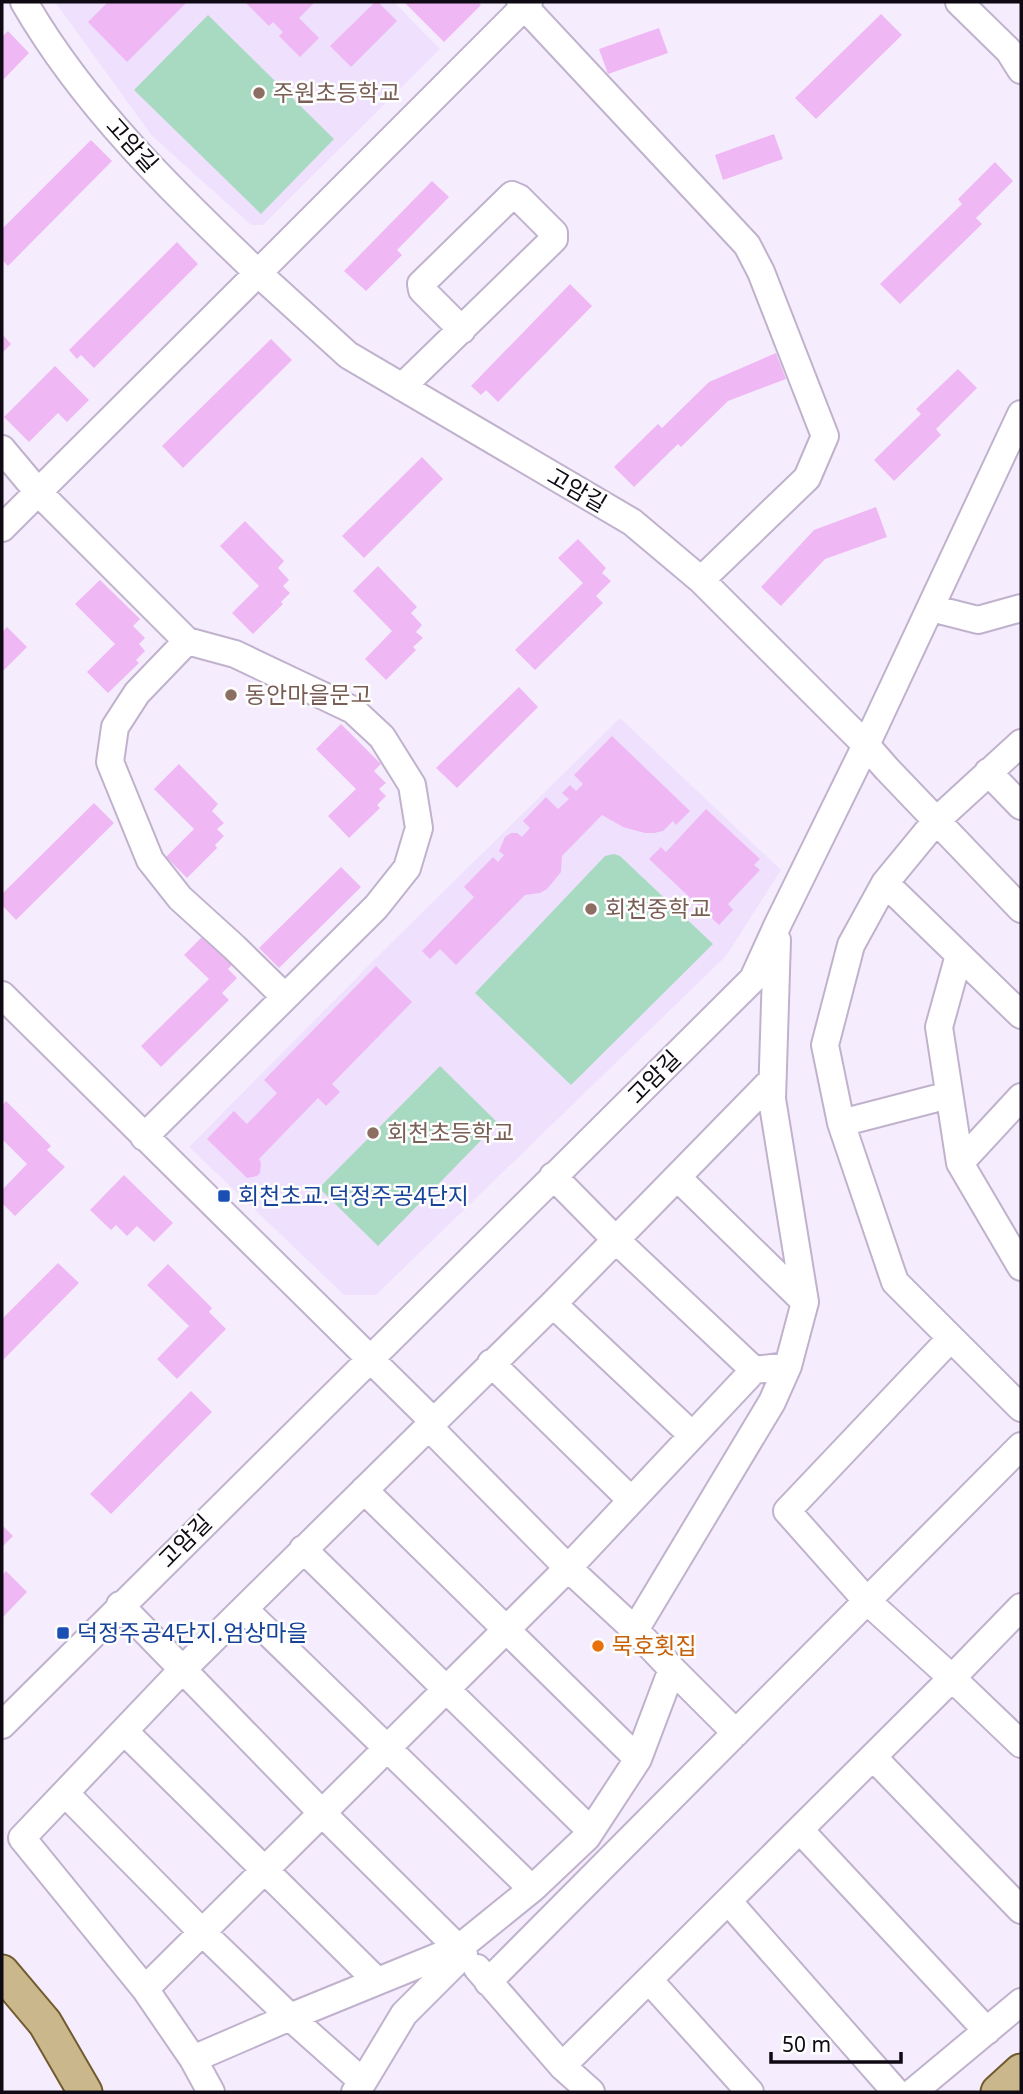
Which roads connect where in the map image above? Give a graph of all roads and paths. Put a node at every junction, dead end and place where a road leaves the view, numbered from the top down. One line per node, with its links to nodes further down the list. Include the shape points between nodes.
1 (24, 2): 5 (street, 고암길, via 47,41 101,111)
2 (959, 2): 4 (street)
3 (525, 3): 5 (street); 12 (street, via 747,245 825,436 807,478)
4 (1017, 53)
5 (258, 274): 7 (street, 고암길, via 348,355); 10 (street)
6 (462, 330): 6 (street, via 554,239 554,233 512,195 421,284); 7 (street)
7 (402, 387): 12 (street, 고암길, via 632,522)
8 (1021, 414): 13 (street, 고암길)
9 (2, 449): 10 (street)
10 (38, 492): 11 (street); 15 (street)
11 (2, 528)
12 (701, 580): 17 (street, 고암길)
13 (931, 608): 14 (street, via 978,620); 17 (street, 고암길)
14 (1021, 608)
15 (187, 641): 26 (street, via 137,693 115,727 110,762 150,860 180,898); 26 (street, via 235,654 353,710 382,737 411,785 419,828 407,868 376,907)
16 (1021, 743): 18 (street)
17 (866, 745): 20 (street); 23 (street, 고암길)
18 (988, 772): 19 (street); 20 (street)
19 (1021, 806)
20 (936, 821): 21 (street); 22 (street)
21 (885, 883): 24 (street); 31 (street, via 851,945 825,1045)
22 (1021, 909)
23 (778, 924): 28 (street); 34 (street, 고암길, via 753,979)
24 (960, 955): 27 (street); 29 (street, via 939,1027)
25 (2, 995): 32 (street)
26 (284, 996): 32 (street)
27 (1021, 1015)
28 (772, 1080): 35 (street); 38 (street)
29 (949, 1095): 31 (street); 33 (street)
30 (1021, 1097): 33 (street)
31 (841, 1123): 40 (street, via 895,1282)
32 (144, 1137): 41 (street)
33 (960, 1163): 37 (street)
34 (553, 1176): 36 (street); 41 (street, 고암길)
35 (678, 1178): 36 (street); 38 (street)
36 (616, 1240): 39 (street); 44 (street)
37 (1021, 1266)
38 (805, 1302): 43 (street)
39 (553, 1304): 42 (street); 47 (street)
40 (951, 1338): 45 (street); 53 (street, via 787,1511)
41 (370, 1359): 46 (street); 54 (street, 고암길)
42 (491, 1363): 46 (street); 50 (street)
43 (788, 1366): 44 (street); 58 (street, via 772,1402)
44 (754, 1370): 47 (street)
45 (1021, 1408)
46 (430, 1423): 49 (street); 52 (street)
47 (692, 1435): 50 (street)
48 (1021, 1446): 53 (street)
49 (364, 1490): 51 (street); 57 (street)
50 (631, 1500): 52 (street)
51 (303, 1549): 56 (street); 62 (street)
52 (568, 1567): 57 (street); 58 (street)
53 (867, 1601): 61 (street); 65 (street)
54 (120, 1605): 59 (street); 63 (street, 고암길)
55 (1021, 1607): 61 (street)
56 (244, 1609): 59 (street); 67 (street)
57 (505, 1630): 62 (street); 69 (street)
58 (635, 1630): 60 (street)
59 (183, 1669): 64 (street); 71 (street)
60 (671, 1669): 65 (street); 69 (street)
61 (952, 1678): 66 (street); 68 (street)
62 (446, 1689): 67 (street); 73 (street)
63 (2, 1725)
64 (124, 1731): 70 (street); 74 (street)
65 (736, 1733): 83 (street)
66 (1021, 1744)
67 (386, 1749): 71 (street); 75 (street)
68 (873, 1757): 72 (street); 77 (street)
69 (638, 1759): 73 (street)
70 (65, 1793): 78 (street); 84 (street, via 22,1838)
71 (322, 1813): 74 (street); 79 (street)
72 (800, 1830): 76 (street); 87 (street)
73 (591, 1831): 75 (street)
74 (264, 1871): 78 (street); 82 (street)
75 (532, 1889): 79 (street)
76 (728, 1901): 81 (street); 96 (street)
77 (1021, 1910)
78 (202, 1932): 84 (street); 86 (street)
79 (462, 1951): 82 (street); 83 (street); 91 (street, via 404,2014)
80 (2, 1972): 92 (main road, via 45,2024)
81 (649, 1980): 89 (street); 95 (street)
82 (377, 1981): 86 (street)
83 (488, 1982): 89 (street)
84 (145, 1989): 88 (street)
85 (1021, 2002): 87 (street)
86 (290, 2017): 88 (street); 91 (street)
87 (987, 2031): 97 (street)
88 (193, 2059): 93 (street)
89 (562, 2066): 94 (street)
90 (1021, 2071): 98 (main road)
91 (359, 2087)
92 (85, 2092)
93 (211, 2092)
94 (590, 2092)
95 (750, 2092)
96 (896, 2092)
97 (913, 2092)
98 (998, 2092)

